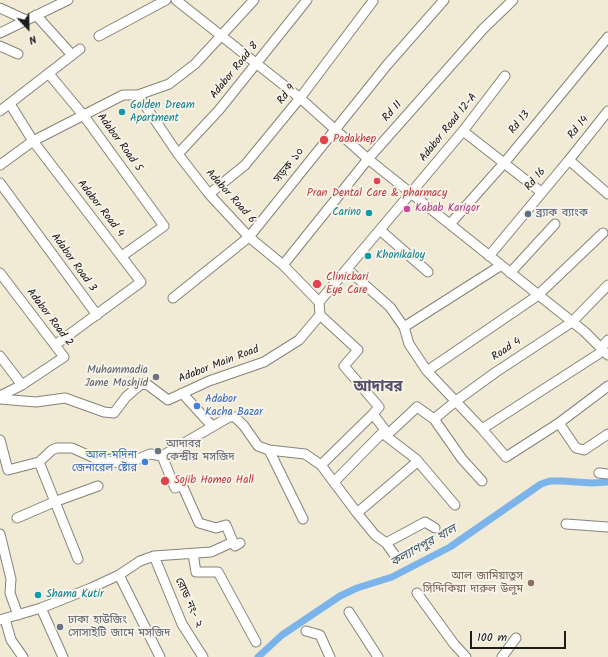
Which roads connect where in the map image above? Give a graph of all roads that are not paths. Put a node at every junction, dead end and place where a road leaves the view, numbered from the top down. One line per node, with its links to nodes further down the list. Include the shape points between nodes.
1 (68, 0): 10 (street)
2 (166, 0): 13 (street)
3 (176, 0): 14 (street)
4 (254, 0): 14 (street)
5 (307, 0): 20 (street, Adabor Road 8)
6 (444, 0): 29 (street, সড়ক ১০)
7 (513, 0): 33 (street, Rd 11, via 483,29)
8 (373, 1): 24 (street, Rd 9)
9 (0, 8): 11 (street)
10 (36, 15): 11 (street); 19 (street)
11 (26, 20): 12 (street)
12 (0, 33)
13 (99, 36)
14 (221, 36): 20 (street); 23 (street, via 195,64 169,84)
15 (608, 37): 35 (street, Rd 13)
16 (0, 46): 18 (street)
17 (80, 49): 19 (street)
18 (18, 54)
19 (72, 55): 21 (street)
20 (256, 64): 24 (street); 32 (street, Adabor Road 8, via 219,110)
21 (49, 74): 25 (street); 28 (street, Adabor Road 5)
22 (505, 76): 30 (street, Adabor Road 12-A)
23 (138, 95): 28 (street, via 123,95); 32 (street, Adabor Road 6)
24 (300, 98): 29 (street); 41 (street, Rd 9, via 246,165)
25 (10, 104): 26 (street); 31 (street, Adabor Road 4)
26 (0, 111)
27 (608, 111): 34 (street, Rd 14)
28 (84, 116): 31 (street); 47 (street, Adabor Road 5, via 164,226)
29 (336, 128): 33 (street); 46 (street, সড়ক ১০)
30 (463, 131): 35 (street); 40 (street, Adabor Road 12-A)
31 (33, 141): 36 (street); 47 (street, Adabor Road 4)
32 (178, 154): 41 (street, Adabor Road 6)
33 (368, 159): 40 (street); 49 (street, Rd 11)
34 (569, 160): 38 (street, Rd 16); 39 (street)
35 (505, 162): 38 (street); 42 (street, Rd 13)
36 (0, 165)
37 (0, 183): 59 (street, Adabor Road 3)
38 (541, 192): 48 (street, Rd 16)
39 (607, 192)
40 (411, 193): 42 (street); 44 (street)
41 (209, 194): 46 (street, Adabor Road 6)
42 (450, 224): 48 (street)
43 (555, 224): 54 (street)
44 (380, 230): 51 (street); 52 (street)
45 (604, 233): 56 (street)
46 (249, 237): 49 (street, Adabor Road 6); 57 (street, সড়ক ১০)
47 (122, 256): 59 (street, Adabor Road 4, via 141,282)
48 (489, 256): 50 (street)
49 (283, 265): 58 (street, Adabor Road 6)
50 (500, 266): 54 (street); 62 (street)
51 (346, 269): 58 (street); 62 (street, via 390,307)
52 (428, 272)
53 (0, 273): 64 (street, Adabor Road 2)
54 (510, 273): 56 (street)
55 (608, 285): 61 (street, Road 4)
56 (537, 296): 61 (street); 67 (street)
57 (173, 298)
58 (319, 302): 60 (street)
59 (97, 315): 64 (street)
60 (320, 315): 70 (street, Adabor Main Road, via 299,340 264,362); 73 (street, via 358,350 344,366 379,407)
61 (572, 322): 65 (street); 72 (street, Road 4)
62 (404, 327): 67 (street, via 409,344)
63 (608, 340): 65 (street)
64 (55, 345): 68 (street, Adabor Road 2, via 64,357)
65 (604, 351): 77 (street)
66 (0, 356): 68 (street)
67 (427, 372): 72 (street)
68 (22, 385): 71 (street, Adabor Road 2)
69 (608, 386): 75 (street)
70 (182, 392): 71 (street, Adabor Main Road, via 168,400 148,385 141,384 126,397 114,413 65,398 36,402); 76 (street)
71 (0, 398)
72 (456, 401): 74 (street, Road 4); 77 (street)
73 (372, 414): 78 (street); 85 (street)
74 (434, 419): 78 (street, via 417,407); 86 (street, via 462,459)
75 (559, 423): 77 (street, via 506,457); 79 (street, via 576,448 584,450)
76 (212, 426): 81 (street, via 229,416 235,417 258,446); 82 (street)
77 (482, 428)
78 (385, 433): 84 (street); 87 (street)
79 (608, 434)
80 (0, 440): 83 (street, via 8,470)
81 (269, 450): 85 (street, via 305,454); 93 (street)
82 (162, 456): 83 (street, via 150,454 127,464 118,464 99,460 72,448 57,448); 99 (street, via 175,488 182,485 199,523 216,528 226,525 237,542 211,552)
83 (39, 462): 89 (street)
84 (417, 462): 90 (street); 91 (street)
85 (321, 465): 87 (street)
86 (482, 481)
87 (334, 482): 91 (street)
88 (98, 486): 89 (street)
89 (54, 502): 92 (street); 102 (street)
90 (455, 505)
91 (357, 514): 98 (street, via 375,535)
92 (17, 518)
93 (303, 519)
94 (566, 524): 95 (street)
95 (608, 527)
96 (435, 528): 98 (street, via 425,522)
97 (0, 534): 107 (street, via 11,579 10,593)
98 (386, 543): 101 (street)
99 (193, 554): 100 (street); 111 (street, via 196,572 218,572)
100 (154, 556): 103 (street, via 140,561); 115 (street, রোড নং- ২, via 182,624)
101 (396, 557)
102 (78, 559)
103 (119, 575): 105 (street); 114 (street)
104 (417, 592): 118 (street)
105 (41, 608): 107 (street); 113 (street)
106 (350, 612): 117 (street)
107 (18, 615): 108 (street)
108 (3, 619): 112 (street, via 11,640)
109 (306, 631): 116 (street, via 320,635)
110 (516, 638): 119 (street)
111 (256, 642)
112 (23, 657)
113 (63, 657)
114 (160, 657)
115 (203, 657)
116 (330, 657)
117 (378, 657)
118 (466, 657)
119 (502, 657)

